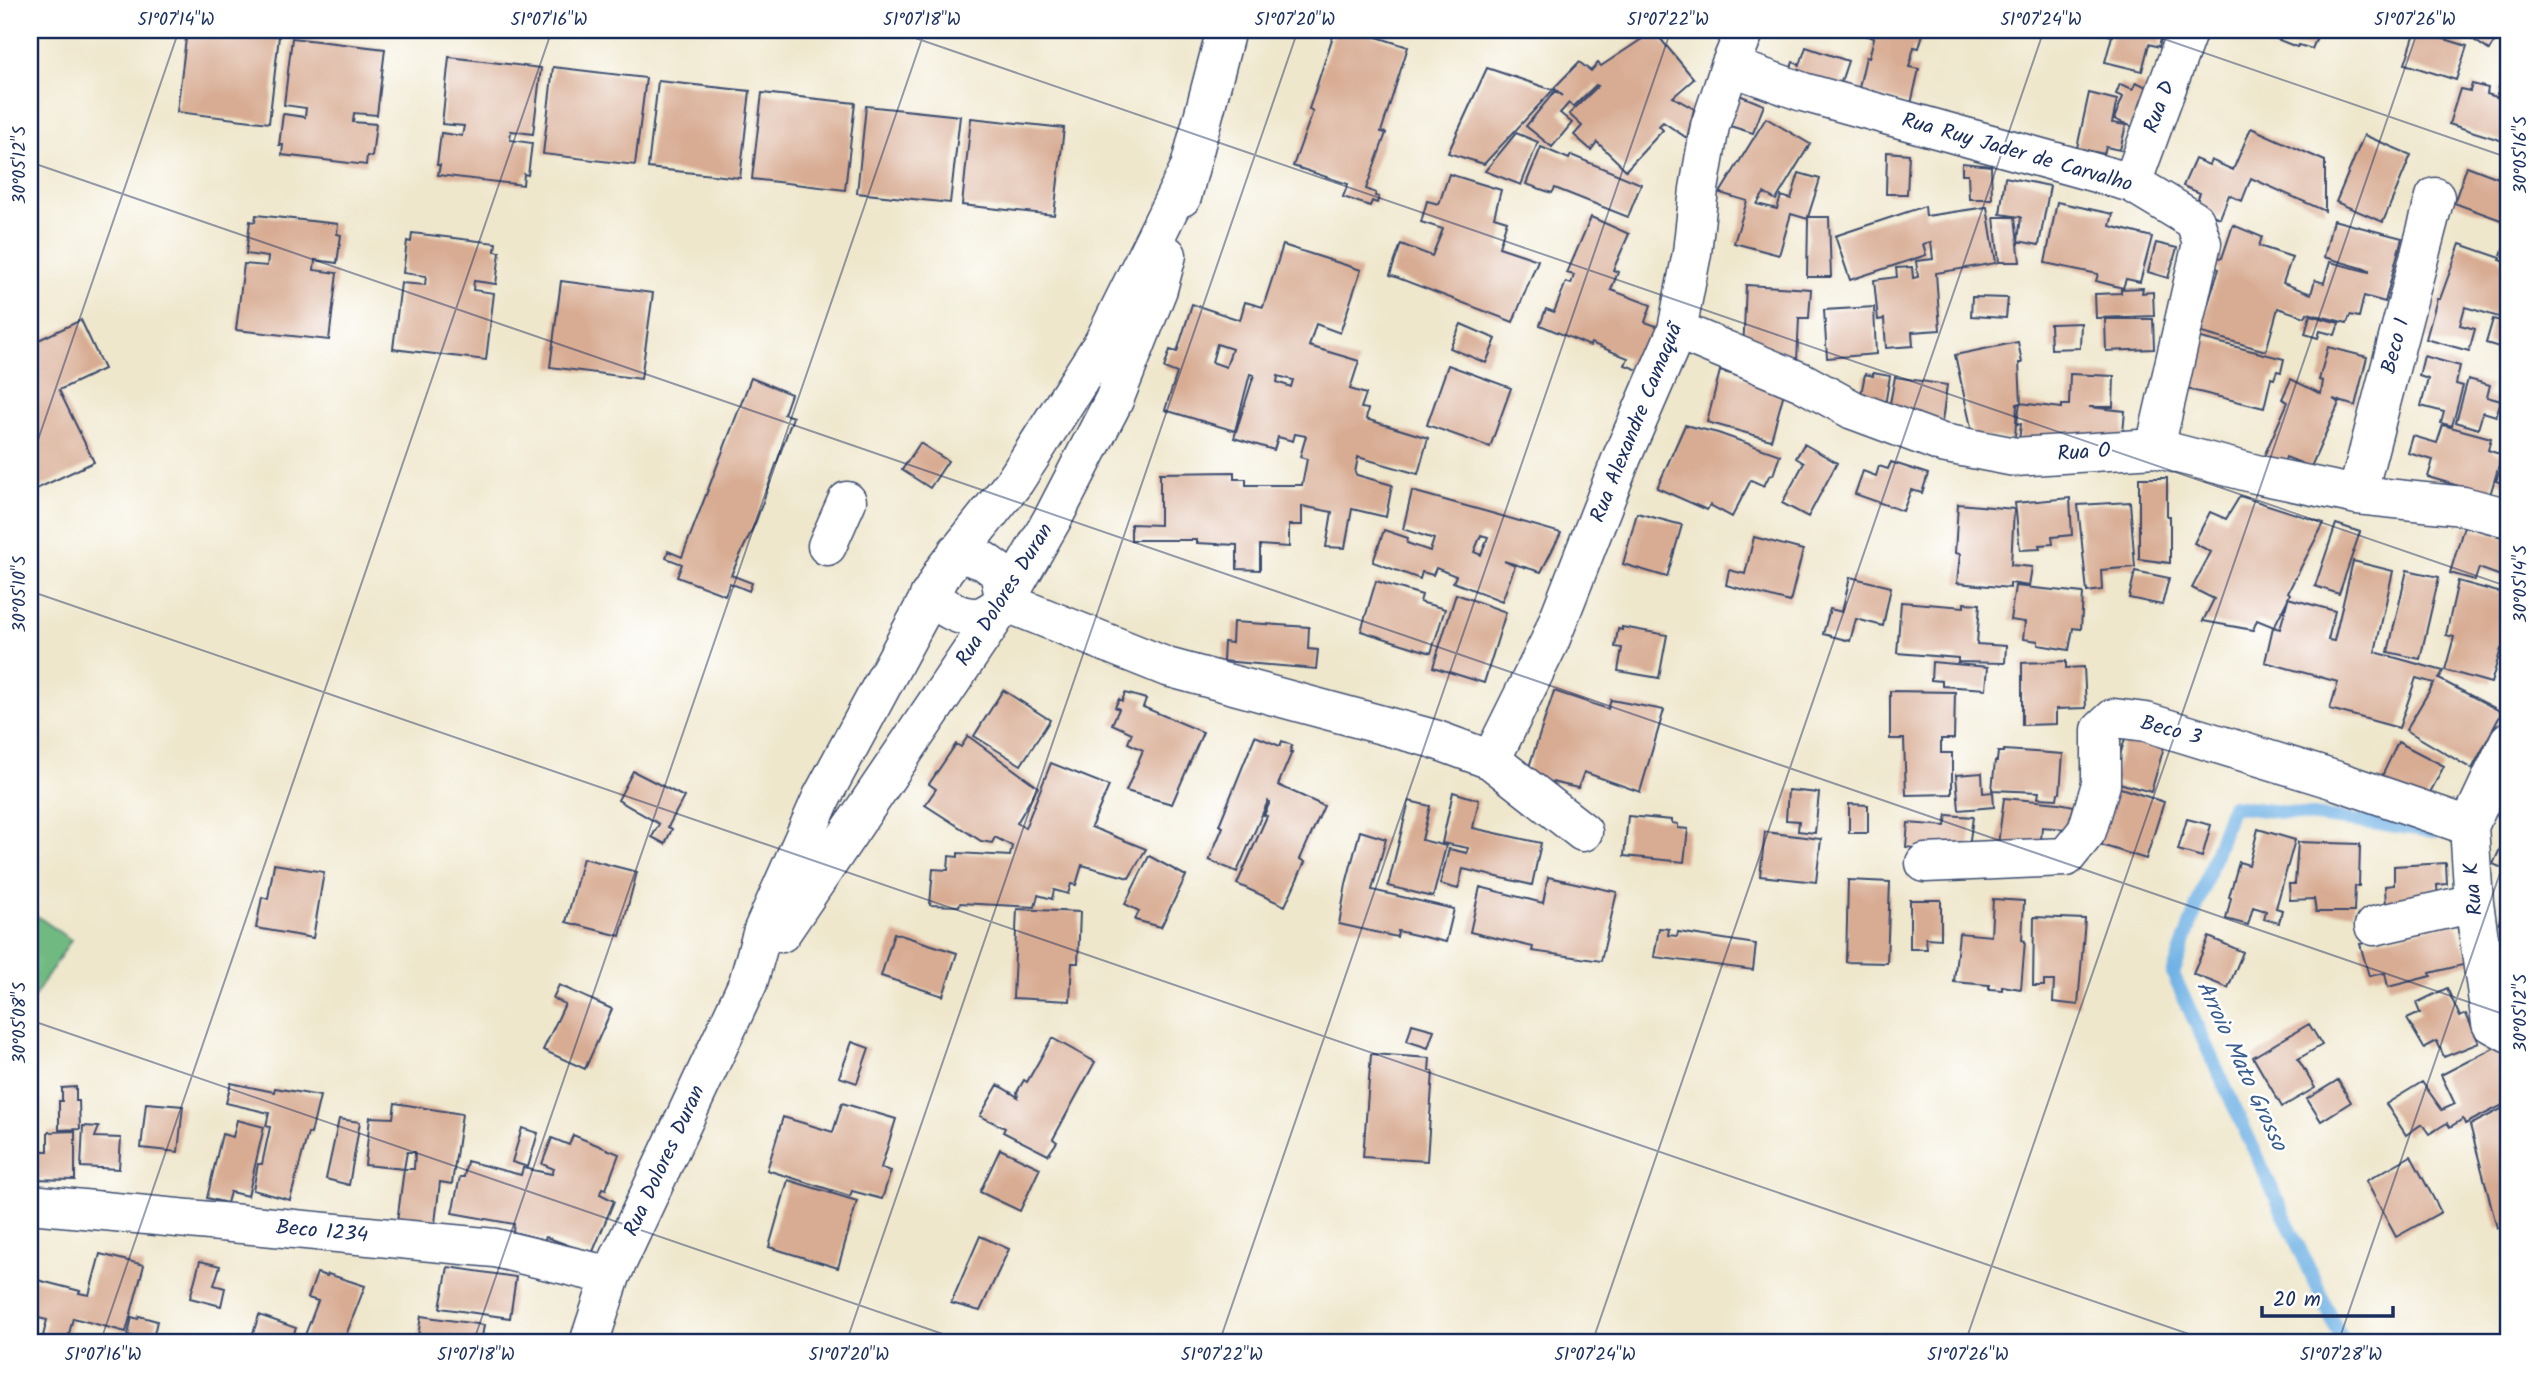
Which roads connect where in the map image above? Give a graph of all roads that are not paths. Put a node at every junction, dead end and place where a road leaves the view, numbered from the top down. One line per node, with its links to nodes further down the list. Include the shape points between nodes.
1 (1226, 30): 5 (street, Rua Dolores Duran)
2 (1745, 30): 4 (street, Rua Alexandre Camaquã)
3 (2188, 30): 6 (street, Rua D)
4 (1730, 66): 6 (street, Rua Ruy Jader de Carvalho, via 1803,92); 8 (street, Rua Alexandre Camaquã, via 1710,126)
5 (1188, 171): 14 (street, Rua Dolores Duran, via 1103,343 1015,481); 16 (street, Rua Dolores Duran, via 1158,289 1114,400)
6 (2132, 183): 9 (street, Rua Ruy Jader de Carvalho, via 2195,221 2202,243)
7 (2435, 197): 10 (street, Beco 1)
8 (1677, 330): 9 (street, Rua O, via 1802,382 1853,410 1942,443 2015,457); 18 (street, Rua Alexandre Camaquã, via 1550,641)
9 (2155, 448): 10 (street, Rua O)
10 (2357, 495): 12 (street, Rua O, via 2463,506)
11 (846, 501): 13 (street)
12 (2509, 518)
13 (827, 547)
14 (957, 552): 15 (street, Rua Dolores Duran); 16 (street, via 999,572)
15 (929, 596): 16 (street, via 966,616 981,616); 25 (street, Rua Dolores Duran, via 822,797 763,930)
16 (1005, 602): 18 (street, via 1167,667 1434,739); 25 (street, Rua Dolores Duran)
17 (2509, 741): 19 (street, Rua K)
18 (1490, 760): 20 (street)
19 (2469, 825): 21 (street, Beco 3, via 2159,726 2114,718 2101,730 2101,784 2087,831 2066,857); 22 (street, Rua K)
20 (1583, 832)
21 (1925, 863)
22 (2474, 903): 23 (street); 24 (street, Rua K)
23 (2374, 926)
24 (2495, 943): 26 (street, Rua K, via 2491,1023)
25 (748, 983): 28 (street, Rua Dolores Duran)
26 (2509, 1033)
27 (30, 1205): 28 (street, Beco 1234, via 495,1248)
28 (611, 1276): 29 (street, Rua Dolores Duran)
29 (589, 1343)

